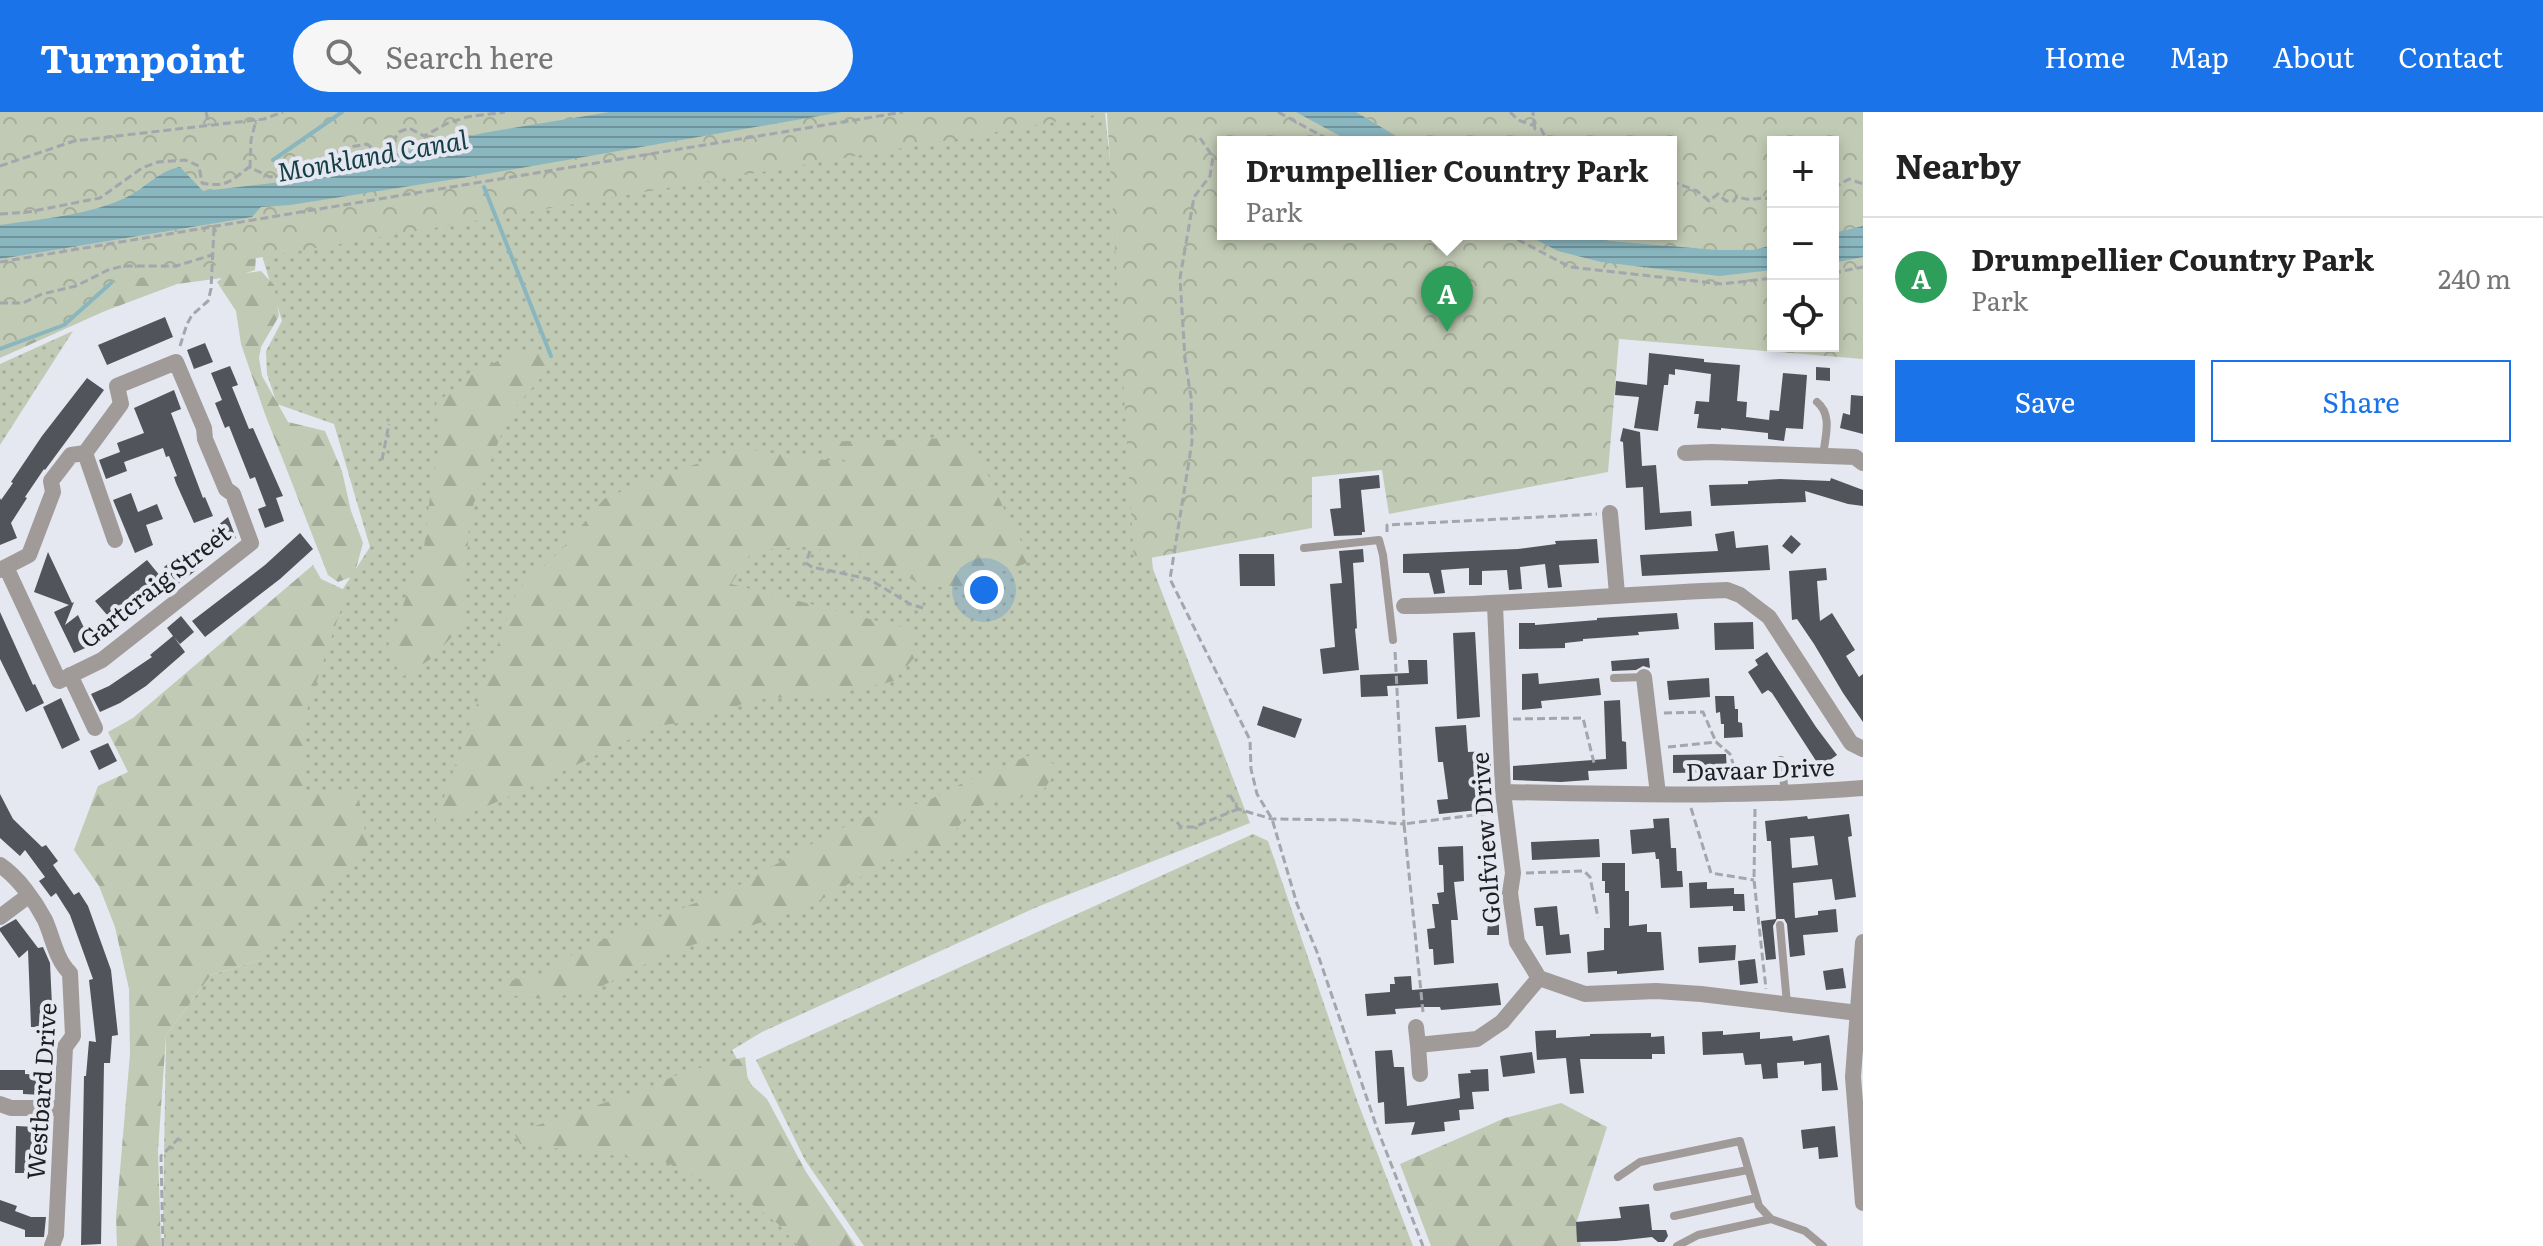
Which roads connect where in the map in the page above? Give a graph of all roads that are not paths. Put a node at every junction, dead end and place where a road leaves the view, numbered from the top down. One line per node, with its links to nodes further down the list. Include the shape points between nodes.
1 (1817, 402): 4 (lane, via 1828,415)
2 (85, 453): 7 (street); 9 (street, Gartcraig Street, via 71,455 51,481 53,492 29,555); 14 (street, Gartcraig Street, via 121,404 117,386 176,362 251,543 102,660)
3 (1685, 453): 4 (street)
4 (1823, 456): 5 (street, via 1855,457)
5 (1863, 463)
6 (1610, 513): 10 (street)
7 (115, 540)
8 (1304, 548): 12 (lane, via 1379,540)
9 (3, 568): 14 (street, Gartcraig Street, via 59,681)
10 (1617, 594): 11 (street); 18 (street, via 1727,590 1740,595 1769,617 1851,743)
11 (1495, 605): 12 (street); 21 (street, Golfview Drive)
12 (1397, 607): 13 (lane)
13 (1393, 640)
14 (70, 675): 17 (street)
15 (1644, 677): 16 (lane); 23 (street, Davaar Drive)
16 (1614, 678)
17 (95, 728)
18 (1863, 749)
19 (1781, 760): 22 (lane)
20 (1863, 788): 22 (street, Davaar Drive)
21 (1503, 792): 23 (street, Davaar Drive); 29 (street, Golfview Drive, via 1517,942)
22 (1785, 793): 23 (street, Davaar Drive)
23 (1658, 794)
24 (0, 865): 25 (street, Westbard Drive, via 13,873)
25 (28, 896): 26 (street); 36 (street, Westbard Drive, via 70,973 73,1036 65,1047)
26 (0, 917)
27 (1780, 925): 30 (lane)
28 (1863, 942): 31 (street)
29 (1539, 978): 30 (street, via 1585,994 1656,991); 33 (street, via 1502,1022 1477,1039)
30 (1787, 1004): 31 (street)
31 (1858, 1013): 41 (street, via 1853,1077)
32 (1416, 1027): 33 (street)
33 (1418, 1045): 34 (street)
34 (1420, 1074)
35 (0, 1104): 36 (street)
36 (60, 1108): 44 (street, Westbard Drive)
37 (1748, 1170): 38 (lane, via 1740,1141 1640,1162); 39 (lane); 40 (lane)
38 (1618, 1177)
39 (1657, 1187)
40 (1756, 1198): 42 (lane); 43 (lane)
41 (1863, 1203)
42 (1674, 1216)
43 (1771, 1219): 45 (lane, via 1698,1235); 46 (lane, via 1805,1231)
44 (52, 1246)
45 (1677, 1246)
46 (1823, 1246)

